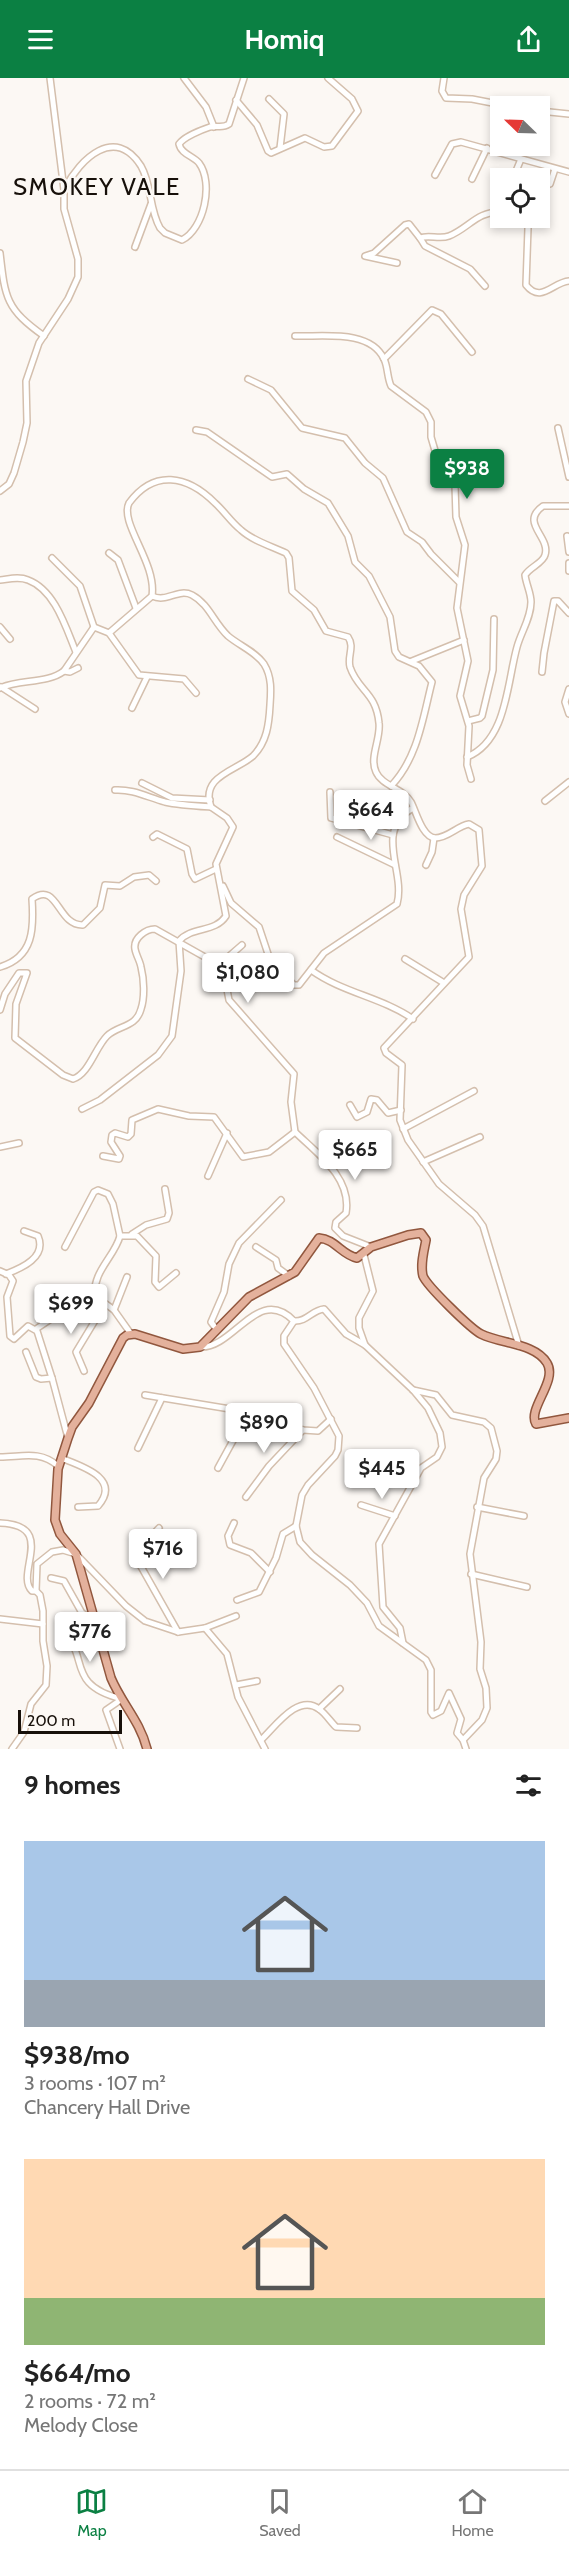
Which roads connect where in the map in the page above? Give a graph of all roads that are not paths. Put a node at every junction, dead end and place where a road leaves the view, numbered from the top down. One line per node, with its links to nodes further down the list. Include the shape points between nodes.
1 (50, 78): 21 (street)
2 (184, 78): 11 (street, via 206,107)
3 (244, 78): 7 (street)
4 (328, 78): 12 (street, via 356,104 357,115 332,146 324,147 305,138)
5 (444, 78): 8 (street, via 442,91 446,98)
6 (269, 99): 12 (street, via 284,114)
7 (236, 100): 11 (street, via 229,124); 12 (street, via 253,118 268,151 274,153)
8 (490, 102)
9 (550, 112): 10 (street)
10 (569, 114)
11 (214, 127): 22 (street, via 183,138 179,144 204,172 205,196 193,232 182,240 165,234 156,221)
12 (280, 148)
13 (487, 148): 14 (street); 18 (street, via 462,142 452,144); 19 (street)
14 (521, 159): 15 (street); 16 (street)
15 (517, 168)
16 (555, 169): 17 (street); 20 (street)
17 (569, 172)
18 (435, 175)
19 (472, 179)
20 (550, 184)
21 (64, 190): 22 (street, via 75,169 90,155 118,147 141,167); 31 (street, via 64,209 78,260 78,277 69,299)
22 (152, 202): 26 (street)
23 (490, 214): 25 (street, via 480,215 447,237)
24 (528, 228): 29 (street, via 526,285 541,293)
25 (420, 238): 28 (street, via 409,224 405,225 366,256); 30 (street, via 425,246 470,269)
26 (135, 247)
27 (0, 253): 31 (street, via 8,300 27,324)
28 (397, 263)
29 (569, 280)
30 (484, 286)
31 (44, 336): 39 (street, via 26,381 27,423 23,442 9,484)
32 (295, 336): 34 (street, via 362,339)
33 (472, 352): 34 (street, via 441,314 432,310)
34 (384, 359): 48 (street, via 391,386 420,406 429,418 436,454 456,485 456,517 465,545)
35 (248, 379): 48 (street, via 271,390 305,430 350,442 365,463 383,478 407,532 422,542)
36 (558, 428): 38 (street)
37 (196, 430): 59 (street, via 207,432 272,477 292,477 328,503 348,536 355,562 369,576 390,617 394,651)
38 (569, 477)
39 (0, 492)
40 (569, 506): 71 (street, via 543,506 536,512 534,521 546,553 525,575 531,608 502,713 486,745)
41 (568, 533): 42 (street)
42 (569, 552)
43 (109, 553): 50 (street, via 117,560)
44 (52, 558): 54 (street, via 80,586)
45 (569, 563): 46 (street)
46 (569, 571)
47 (0, 580): 58 (street, via 28,580 43,591 55,606)
48 (459, 582): 57 (street, via 457,608)
49 (152, 596): 50 (street); 75 (street, via 152,572 126,507 153,482 172,478 208,496 248,536 286,553 294,595 314,610 326,631 348,637 352,645 351,670 373,698 378,713 376,772); 78 (street, via 194,596 224,632 258,657 268,672 271,683 267,733 252,756 212,784)
50 (136, 608): 55 (street)
51 (569, 613): 62 (street, via 554,601)
52 (494, 619): 70 (street, via 493,670 482,716)
53 (0, 627): 56 (street)
54 (94, 627): 55 (street); 58 (street)
55 (109, 633): 63 (street, via 136,673)
56 (10, 639)
57 (464, 640): 59 (street); 70 (street, via 468,661 459,696)
58 (76, 652): 61 (street)
59 (412, 661): 75 (street, via 432,682 417,742)
60 (78, 668): 61 (street)
61 (64, 671): 64 (street, via 57,676 10,683)
62 (542, 672)
63 (147, 677): 66 (street, via 184,679); 67 (street)
64 (1, 688): 68 (street)
65 (569, 689): 69 (street, via 565,702)
66 (196, 693)
67 (132, 708)
68 (35, 709)
69 (569, 714)
70 (468, 721): 71 (street)
71 (467, 757): 72 (street)
72 (471, 779)
73 (569, 782): 79 (street)
74 (142, 783): 78 (street, via 172,798)
75 (391, 786): 81 (street)
76 (115, 790): 80 (street, via 124,789 165,802)
77 (330, 792): 82 (street, via 333,820)
78 (210, 800): 80 (street)
79 (545, 801)
80 (212, 807): 88 (street, via 233,827 216,859)
81 (413, 808): 82 (street, via 399,819); 85 (street, via 426,833)
82 (393, 835): 86 (street)
83 (153, 837): 88 (street, via 158,834 187,849 195,879)
84 (337, 837): 86 (street)
85 (434, 838): 87 (street); 97 (street, via 463,825 480,830 482,866 464,895 462,918 469,957)
86 (395, 865): 96 (street, via 397,904 324,953)
87 (426, 865)
88 (216, 869): 89 (street)
89 (219, 876): 91 (street, via 226,916 214,927 197,929); 96 (street, via 231,903 259,927 270,960 294,985 299,985)
90 (156, 881): 95 (street, via 149,875 139,875 120,886 105,885 100,908 83,924 75,925 53,898 38,894 32,899 31,940 11,964)
91 (179, 941): 94 (street); 98 (street, via 156,929 146,930 139,937 135,949 142,969 141,1009 131,1025 117,1029 100,1043 77,1078 63,1075 15,1038 16,1004 27,973 19,973); 103 (street, via 181,971 172,1036 158,1055 100,1100)
92 (242, 945): 94 (street)
93 (405, 959): 97 (street)
94 (219, 965): 106 (street, via 229,1000 294,1074 291,1102)
95 (0, 967)
96 (311, 970): 100 (street, via 329,983 384,1002)
97 (444, 983): 100 (street)
98 (3, 993): 99 (street)
99 (0, 1010)
100 (413, 1019): 104 (street, via 384,1047 402,1065)
101 (474, 1090): 105 (street)
102 (351, 1105): 104 (street, via 357,1117 367,1112 371,1100 377,1100 388,1113)
103 (82, 1109)
104 (401, 1110): 105 (street)
105 (403, 1129): 112 (street)
106 (295, 1132): 107 (street, via 269,1152 248,1157 242,1156); 120 (street, via 345,1186 346,1213 335,1228 343,1236)
107 (227, 1133): 111 (street, via 211,1116 158,1109 132,1120 128,1137 112,1135 118,1159); 113 (street)
108 (480, 1137): 112 (street)
109 (19, 1143): 110 (street)
110 (0, 1147)
111 (103, 1156)
112 (423, 1162): 135 (street, via 439,1184 483,1226)
113 (208, 1176)
114 (165, 1189): 117 (street, via 167,1219)
115 (281, 1200): 132 (street, via 236,1248 211,1322)
116 (24, 1231): 123 (street, via 38,1236 38,1251 32,1262)
117 (132, 1234): 118 (street); 124 (street, via 142,1238 156,1256 157,1286 163,1286)
118 (120, 1236): 119 (street, via 113,1204 108,1194 98,1190); 127 (street, via 95,1288 95,1296)
119 (65, 1247)
120 (371, 1247): 122 (main road); 135 (main road, via 422,1233 426,1240 423,1276 432,1289 480,1334)
121 (256, 1248): 125 (street, via 276,1260 278,1268)
122 (364, 1254): 125 (main road, via 354,1258 320,1238); 134 (street, via 373,1291 359,1318)
123 (3, 1272): 131 (street, via 13,1281 7,1296 10,1337 15,1338 27,1327)
124 (176, 1273)
125 (289, 1276): 132 (main road, via 249,1297)
126 (127, 1277): 128 (street)
127 (105, 1304): 128 (street); 138 (street, via 76,1352)
128 (114, 1310): 133 (street)
129 (57, 1315): 131 (street)
130 (294, 1321): 134 (street, via 324,1309 346,1334); 136 (street, via 283,1312 261,1312 246,1319 215,1346); 145 (street, via 284,1336 284,1344)
131 (36, 1329): 139 (street)
132 (217, 1330): 136 (main road)
133 (131, 1334): 136 (main road, via 183,1349); 147 (main road, via 119,1344)
134 (364, 1346): 140 (street)
135 (519, 1346): 144 (main road, via 529,1349 549,1366 549,1378 534,1416 536,1424)
136 (200, 1347)
137 (26, 1352): 139 (street, via 36,1377)
138 (84, 1371)
139 (52, 1378): 147 (street)
140 (413, 1390): 155 (street, via 436,1395 452,1415 476,1419 491,1428 496,1459 484,1478); 156 (street, via 428,1408 442,1447 437,1457 421,1468)
141 (145, 1395): 142 (street)
142 (162, 1398): 143 (street); 148 (street)
143 (247, 1415): 146 (street); 151 (street)
144 (569, 1418)
145 (331, 1419): 146 (street, via 318,1431); 160 (street, via 339,1436 338,1450 302,1495)
146 (303, 1430): 152 (street)
147 (68, 1438): 150 (main road)
148 (138, 1448)
149 (0, 1457): 150 (street, via 36,1454)
150 (60, 1462): 154 (street, via 95,1473 103,1480 105,1490 98,1506); 162 (main road, via 56,1526)
151 (218, 1468)
152 (246, 1497)
153 (361, 1505): 156 (street)
154 (78, 1507)
155 (477, 1507): 157 (street); 164 (street)
156 (395, 1516): 176 (street, via 379,1544 378,1563 383,1607 400,1628)
157 (524, 1516)
158 (0, 1523): 167 (street, via 18,1525 26,1531 32,1551 27,1582 29,1589)
159 (234, 1523): 163 (street, via 228,1536 230,1545 251,1553)
160 (296, 1526): 163 (street, via 283,1534); 176 (street, via 304,1547 350,1585 367,1603 380,1626)
161 (159, 1528): 174 (street, via 140,1555 139,1563)
162 (76, 1554): 167 (street, via 58,1550 39,1561); 171 (main road); 174 (street, via 142,1619)
163 (270, 1572): 168 (street, via 256,1594)
164 (471, 1574): 166 (street); 184 (street, via 481,1642 480,1669 488,1708)
165 (51, 1578): 171 (street, via 64,1581 82,1613)
166 (527, 1587)
167 (36, 1591): 172 (street, via 42,1602)
168 (237, 1600)
169 (236, 1616): 173 (street)
170 (0, 1619): 172 (street)
171 (96, 1622): 180 (main road, via 111,1678)
172 (43, 1624): 185 (street, via 46,1685 31,1704 24,1732)
173 (205, 1628): 174 (street); 178 (street, via 227,1654)
174 (178, 1632)
175 (62, 1635): 180 (street, via 73,1645 85,1679 93,1689)
176 (403, 1643): 184 (street, via 426,1660 431,1670 433,1715 441,1711 449,1693 452,1697 461,1719 457,1733)
177 (257, 1681): 178 (street)
178 (236, 1685): 183 (street, via 244,1712)
179 (340, 1689): 181 (street)
180 (122, 1699): 186 (street, via 106,1710); 187 (main road, via 141,1726)
181 (319, 1709): 182 (street, via 336,1727); 183 (street, via 308,1704 297,1706)
182 (357, 1728)
183 (261, 1740): 188 (street)
184 (463, 1740): 189 (street)
185 (12, 1749)
186 (120, 1749)
187 (147, 1749)
188 (265, 1749)
189 (466, 1749)

